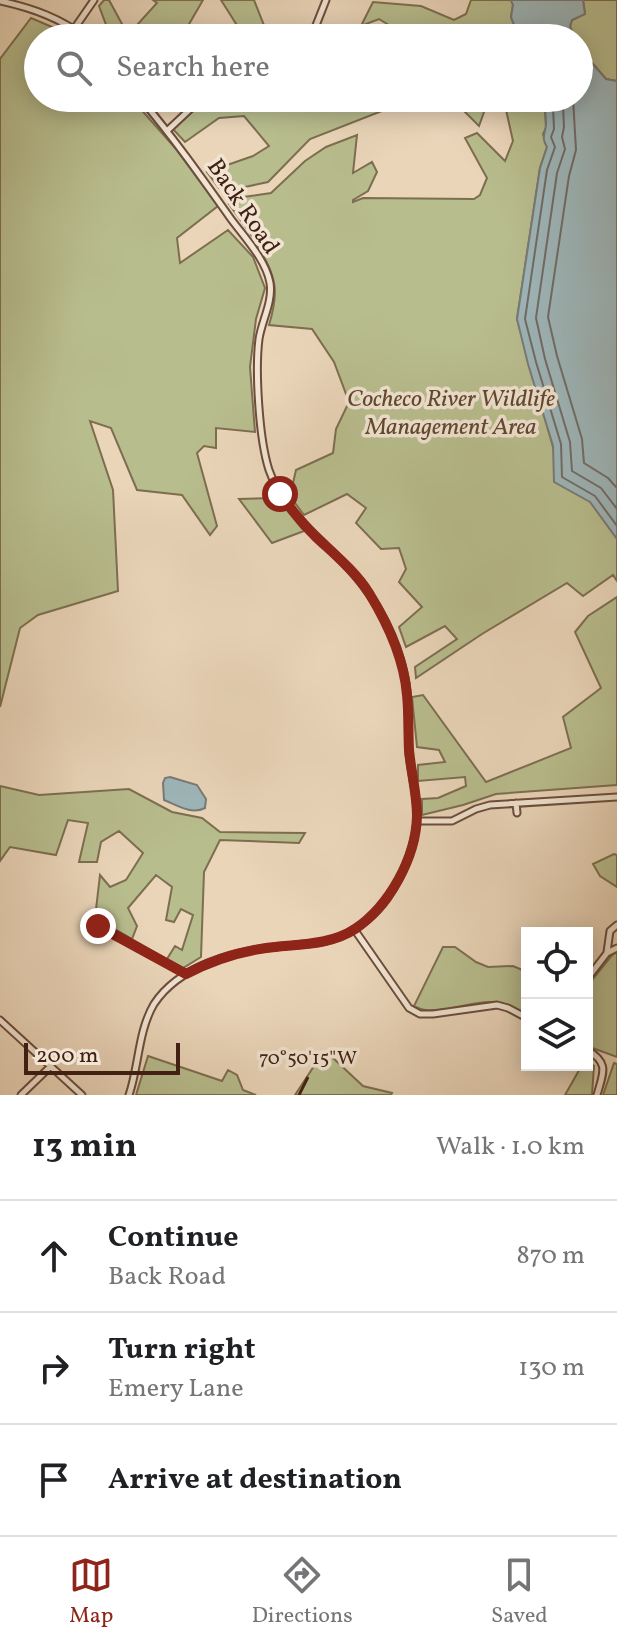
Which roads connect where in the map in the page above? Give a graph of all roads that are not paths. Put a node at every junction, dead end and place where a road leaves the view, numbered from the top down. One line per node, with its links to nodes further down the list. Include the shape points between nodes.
1 (94, 0): 5 (street)
2 (326, 0): 6 (street)
3 (0, 1): 4 (street)
4 (65, 24)
5 (77, 24)
6 (317, 24)
7 (152, 112): 9 (street, Back Road)
8 (187, 112): 9 (street)
9 (168, 130): 13 (street, Back Road, via 256,253 270,282 257,366 269,469 293,511 365,588 396,645 407,690)
10 (617, 797): 11 (street)
11 (516, 803): 12 (street); 13 (street, via 483,806 452,821)
12 (517, 813)
13 (417, 821): 16 (street, Back Road, via 398,880 378,909)
14 (89, 919): 20 (street)
15 (617, 925): 18 (street, via 610,931)
16 (354, 929): 20 (street, Back Road, via 320,942 231,956); 21 (street, via 409,1008 420,1014 497,1005)
17 (617, 948): 18 (street)
18 (607, 953): 19 (street)
19 (593, 971)
20 (186, 974): 27 (street, Back Road, via 165,989 149,1015)
21 (521, 1015)
22 (0, 1020): 24 (street)
23 (593, 1054): 28 (street, via 603,1065)
24 (51, 1066): 25 (street); 26 (street)
25 (21, 1095)
26 (82, 1095)
27 (129, 1095)
28 (597, 1095)

